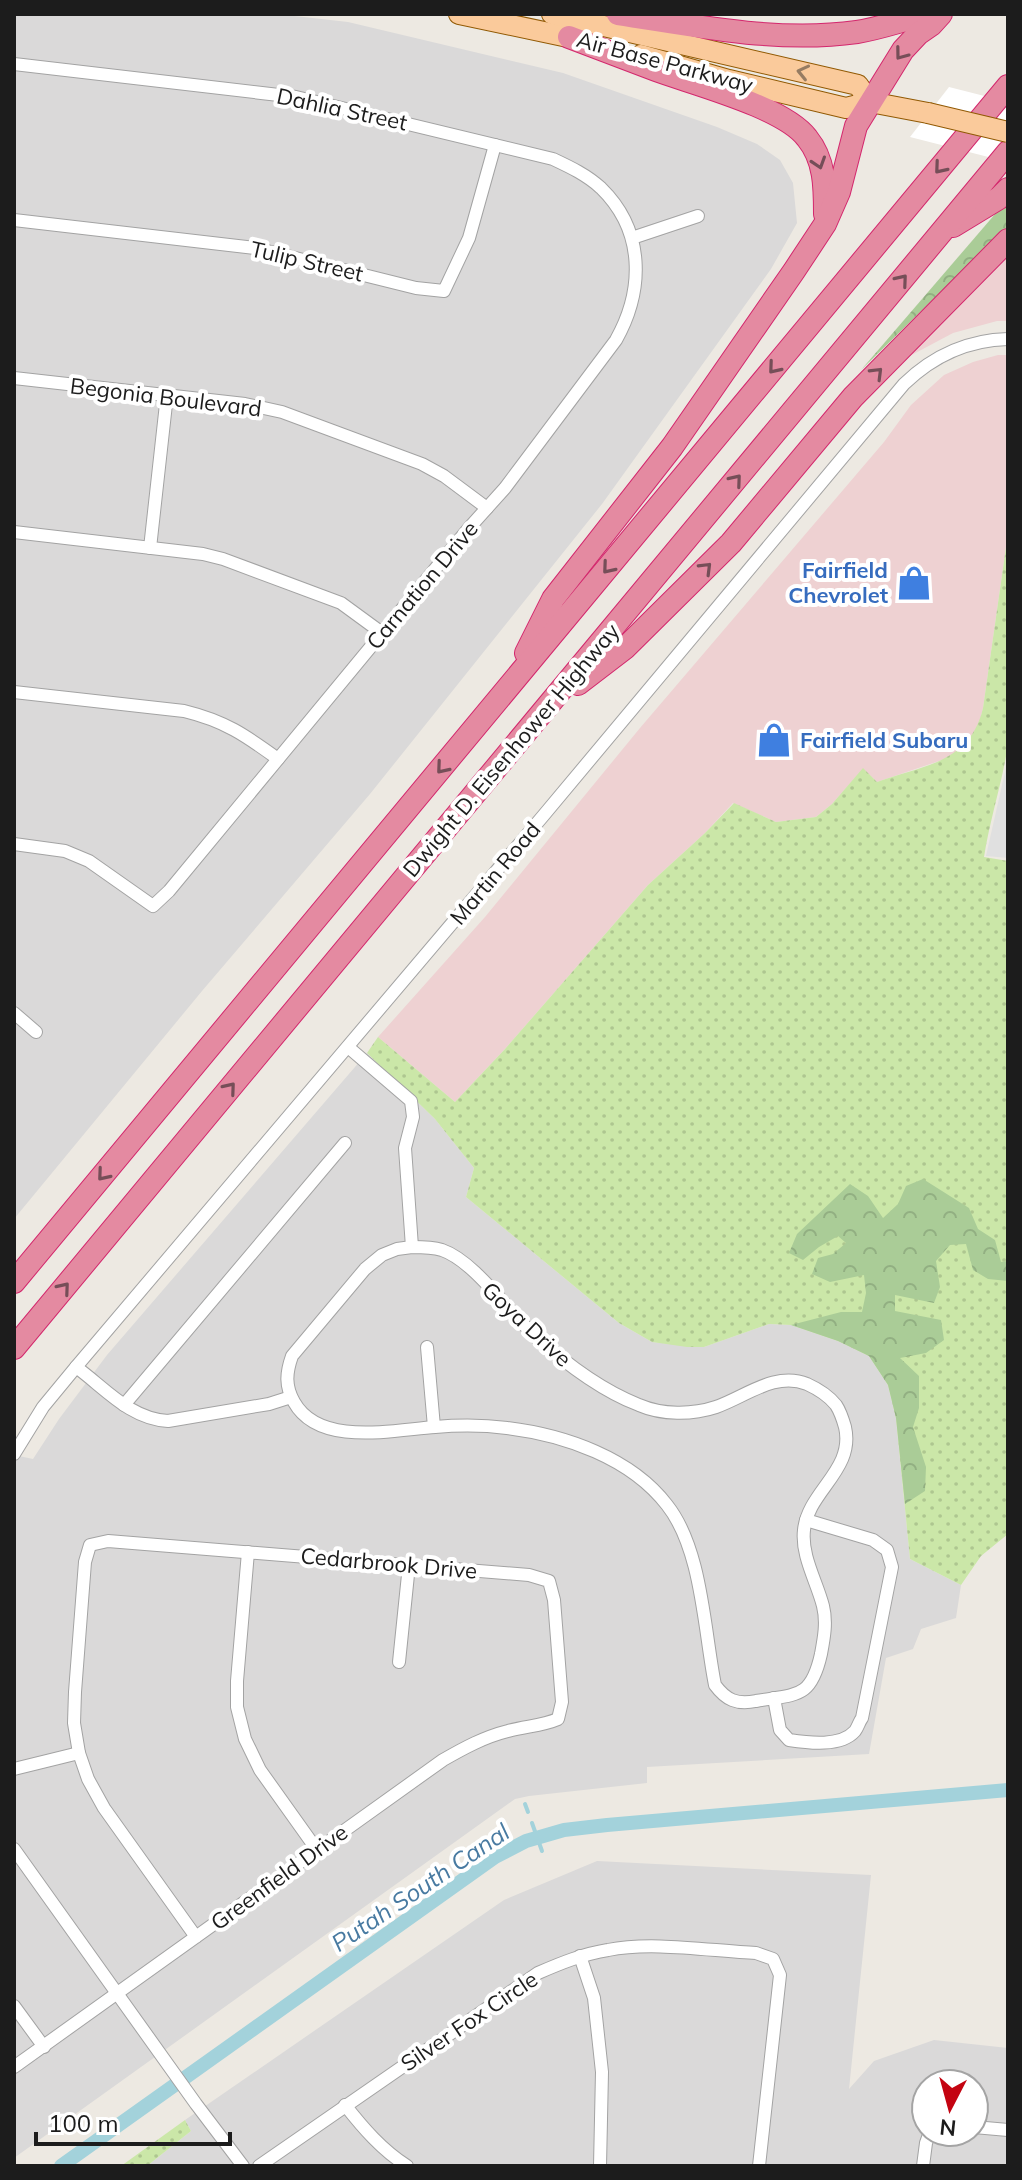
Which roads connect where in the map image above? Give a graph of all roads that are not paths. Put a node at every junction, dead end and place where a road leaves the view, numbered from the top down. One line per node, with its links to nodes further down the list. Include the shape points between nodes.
1 (459, 14): 6 (main road, Air Base Parkway)
2 (552, 14): 9 (main road, Air Base Parkway, one-way to 2, via 858,85)
3 (618, 14): 4 (highway, via 766,35 817,35 858,32)
4 (929, 14)
5 (941, 14): 9 (highway, one-way to 9, via 903,50)
6 (569, 37): 9 (main road, Air Base Parkway, via 846,108); 16 (highway, one-way to 16, via 769,111 796,126 815,148 821,165)
7 (14, 64): 11 (street, Dahlia Street, via 296,97)
8 (1008, 86): 27 (highway, Dwight D. Eisenhower Highway, one-way to 27)
9 (870, 102): 10 (main road, Air Base Parkway, bridge); 16 (highway, via 856,126)
10 (1008, 132)
11 (495, 145): 15 (street, Tulip Street, via 469,238 444,291 255,248); 18 (street, Dahlia Street, via 578,171 613,202)
12 (1008, 152): 17 (highway, Dwight D. Eisenhower Highway)
13 (1008, 189): 17 (highway)
14 (698, 216): 18 (street)
15 (14, 220)
16 (825, 224): 27 (highway, via 720,381 553,599)
17 (939, 235): 29 (highway, Dwight D. Eisenhower Highway, one-way to 17)
18 (632, 238): 23 (street, Carnation Drive, via 636,279 626,322)
19 (1008, 240): 29 (highway, one-way to 19, via 625,648 731,543 853,397)
20 (1008, 339): 34 (street, Martin Road, via 945,353 904,384)
21 (14, 378): 22 (street, Begonia Boulevard)
22 (167, 395): 23 (street, Begonia Boulevard, via 282,412 422,464); 25 (street)
23 (487, 508): 26 (street, Carnation Drive)
24 (14, 532): 25 (street)
25 (150, 548): 26 (street, via 223,559 311,590 341,603)
26 (382, 633): 30 (street, Carnation Drive)
27 (507, 690): 37 (highway, Dwight D. Eisenhower Highway, one-way to 37)
28 (14, 692): 30 (street, via 208,717)
29 (543, 712): 39 (highway, Dwight D. Eisenhower Highway, one-way to 29)
30 (278, 759): 31 (street, Carnation Drive, via 153,906 89,861 65,851)
31 (14, 844)
32 (14, 1013): 33 (street)
33 (36, 1032)
34 (348, 1047): 36 (street, via 411,1101 413,1117 405,1148); 40 (street, Martin Road)
35 (345, 1143): 42 (street)
36 (412, 1247): 41 (street, via 382,1255 365,1269 301,1344 287,1369); 45 (street, Goya Drive, via 445,1251 464,1262 556,1355 622,1399 649,1409 714,1408 782,1380 819,1389 836,1405 847,1435 839,1468)
37 (14, 1282)
38 (427, 1347): 43 (street)
39 (14, 1348)
40 (76, 1367): 42 (street); 44 (street, Martin Road)
41 (291, 1397): 42 (street, via 168,1421 139,1415); 43 (street, via 299,1412 335,1429 367,1434)
42 (124, 1405)
43 (434, 1427): 49 (street, via 537,1433 602,1455 635,1473 667,1505 687,1541 715,1685 733,1702)
44 (14, 1454)
45 (806, 1520): 49 (street, via 804,1547 824,1607 825,1634 811,1684); 49 (street, via 873,1540 887,1550 892,1567 855,1732 838,1741 789,1740 780,1730)
46 (248, 1552): 47 (street, Cedarbrook Drive); 51 (street, Cedarbrook Drive, via 108,1541 90,1545 75,1692); 54 (street, via 237,1707 260,1770)
47 (409, 1565): 48 (street); 50 (street, Cedarbrook Drive, via 549,1581 562,1702)
48 (399, 1662)
49 (774, 1698)
50 (558, 1719): 54 (street, Greenfield Drive, via 476,1742)
51 (79, 1753): 52 (street); 55 (street, via 104,1808)
52 (14, 1769)
53 (14, 1849): 57 (street)
54 (317, 1850): 55 (street, Greenfield Drive)
55 (196, 1937): 57 (street, Greenfield Drive)
56 (580, 1956): 61 (street, Silver Fox Circle, via 538,1973); 65 (street, via 594,1998 602,2072); 66 (street, Silver Fox Circle, via 649,1947 756,1953 773,1959 780,1975)
57 (117, 1992): 59 (street, Greenfield Drive); 62 (street)
58 (14, 2006): 59 (street)
59 (44, 2047): 60 (street, Greenfield Drive)
60 (14, 2067)
61 (345, 2105): 63 (street, Silver Fox Circle); 64 (street, via 393,2158)
62 (243, 2166)
63 (259, 2166)
64 (407, 2166)
65 (600, 2166)
66 (759, 2166)

